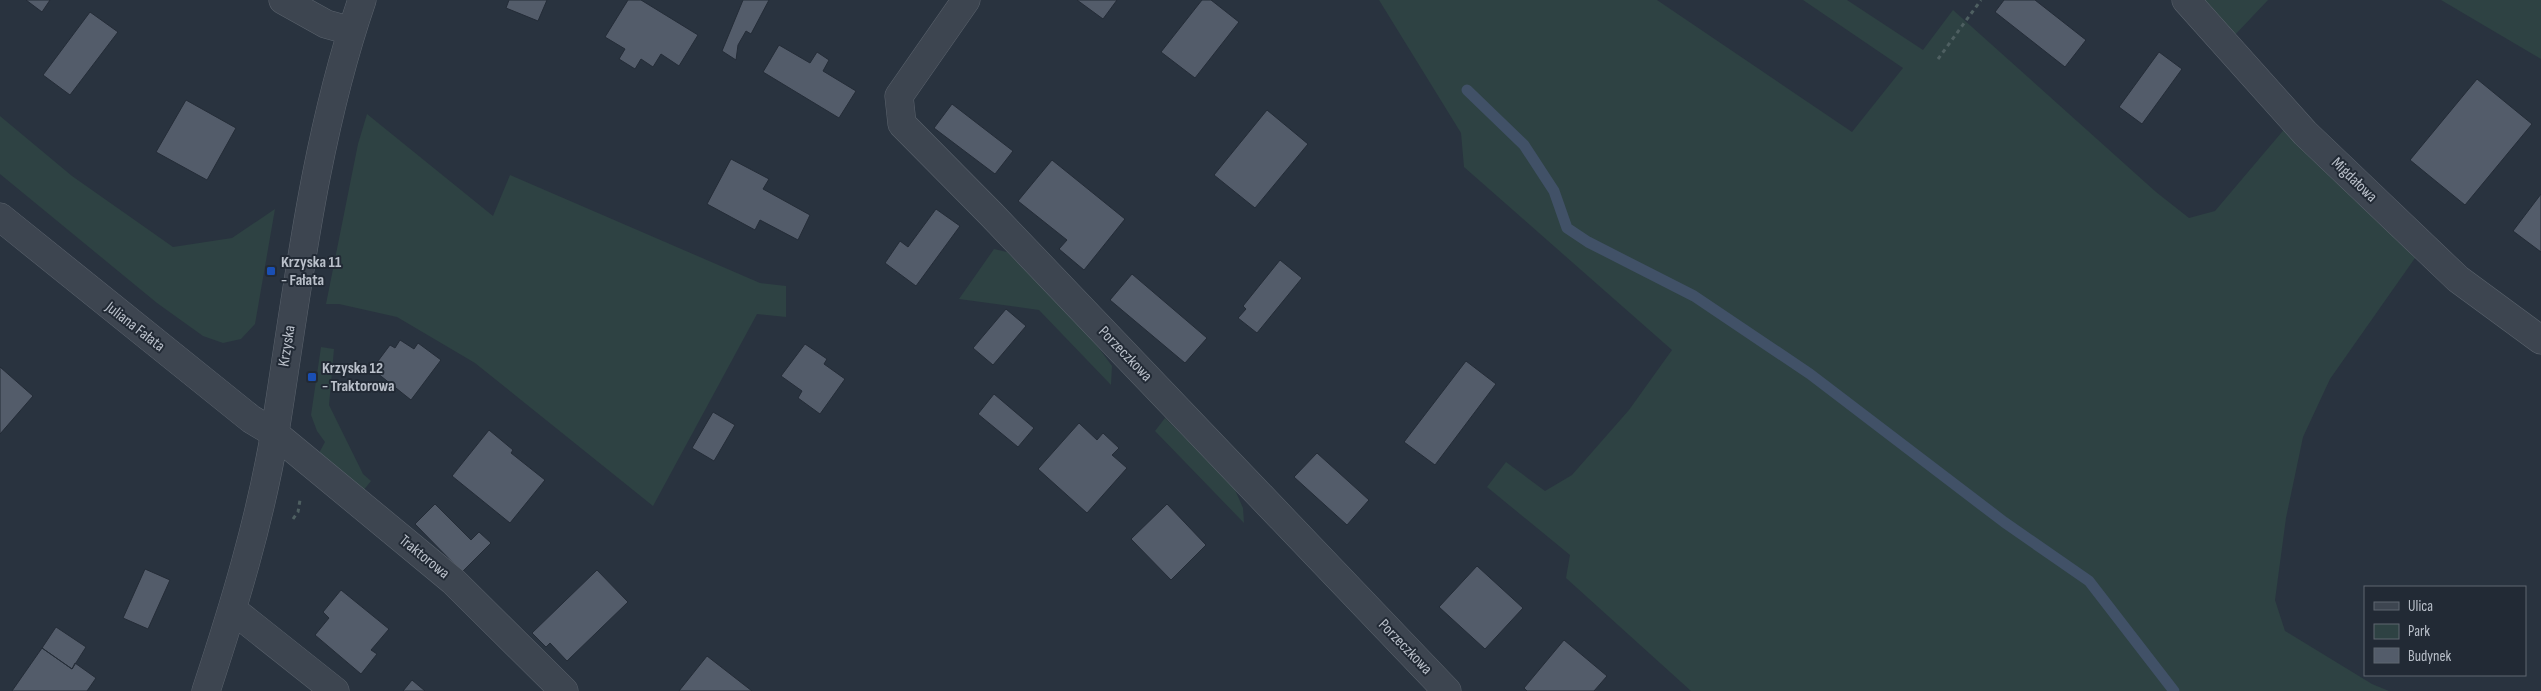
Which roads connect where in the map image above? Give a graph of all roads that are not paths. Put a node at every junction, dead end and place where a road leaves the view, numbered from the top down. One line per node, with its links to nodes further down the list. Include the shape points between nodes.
1 (283, 0): 5 (street, via 326,24)
2 (362, 0): 5 (street, Krzyska)
3 (966, 0): 13 (street, Porzeczkowa, via 899,96 902,124)
4 (2186, 0): 7 (street, Migdałowa, via 2305,133 2451,273)
5 (351, 31): 8 (street, Krzyska, via 317,171)
6 (0, 217): 8 (street, Juliana Fałata, via 228,401)
7 (2541, 340)
8 (274, 433): 9 (street, Krzyska, via 254,532); 12 (street, Traktorowa, via 453,581)
9 (233, 610): 10 (street, Krzyska); 11 (street)
10 (206, 691)
11 (335, 691)
12 (564, 691)
13 (1447, 691)

